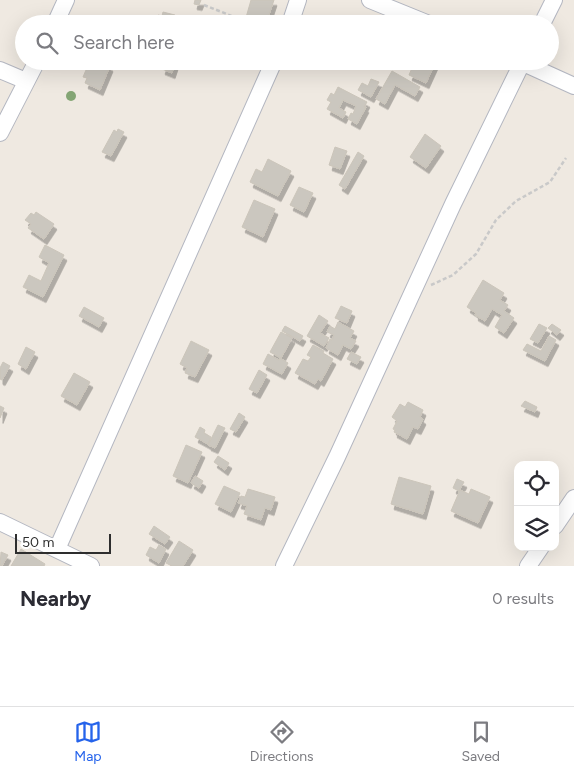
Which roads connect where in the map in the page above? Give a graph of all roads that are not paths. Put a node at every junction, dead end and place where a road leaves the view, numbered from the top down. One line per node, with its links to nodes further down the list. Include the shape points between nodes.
1 (66, 0): 5 (street)
2 (298, 0): 6 (street)
3 (370, 0): 7 (street)
4 (554, 0): 8 (street)
5 (59, 15)
6 (293, 15)
7 (407, 15)
8 (546, 15)
9 (0, 70): 14 (street)
10 (32, 70): 14 (street)
11 (270, 70): 20 (street)
12 (518, 70): 23 (street)
13 (539, 70): 15 (street)
14 (26, 82): 16 (street)
15 (574, 86)
16 (0, 133)
17 (574, 498): 18 (street)
18 (559, 520)
19 (0, 522): 20 (street)
20 (56, 549): 22 (street)
21 (538, 551): 24 (street)
22 (91, 566)
23 (284, 566)
24 (528, 566)

